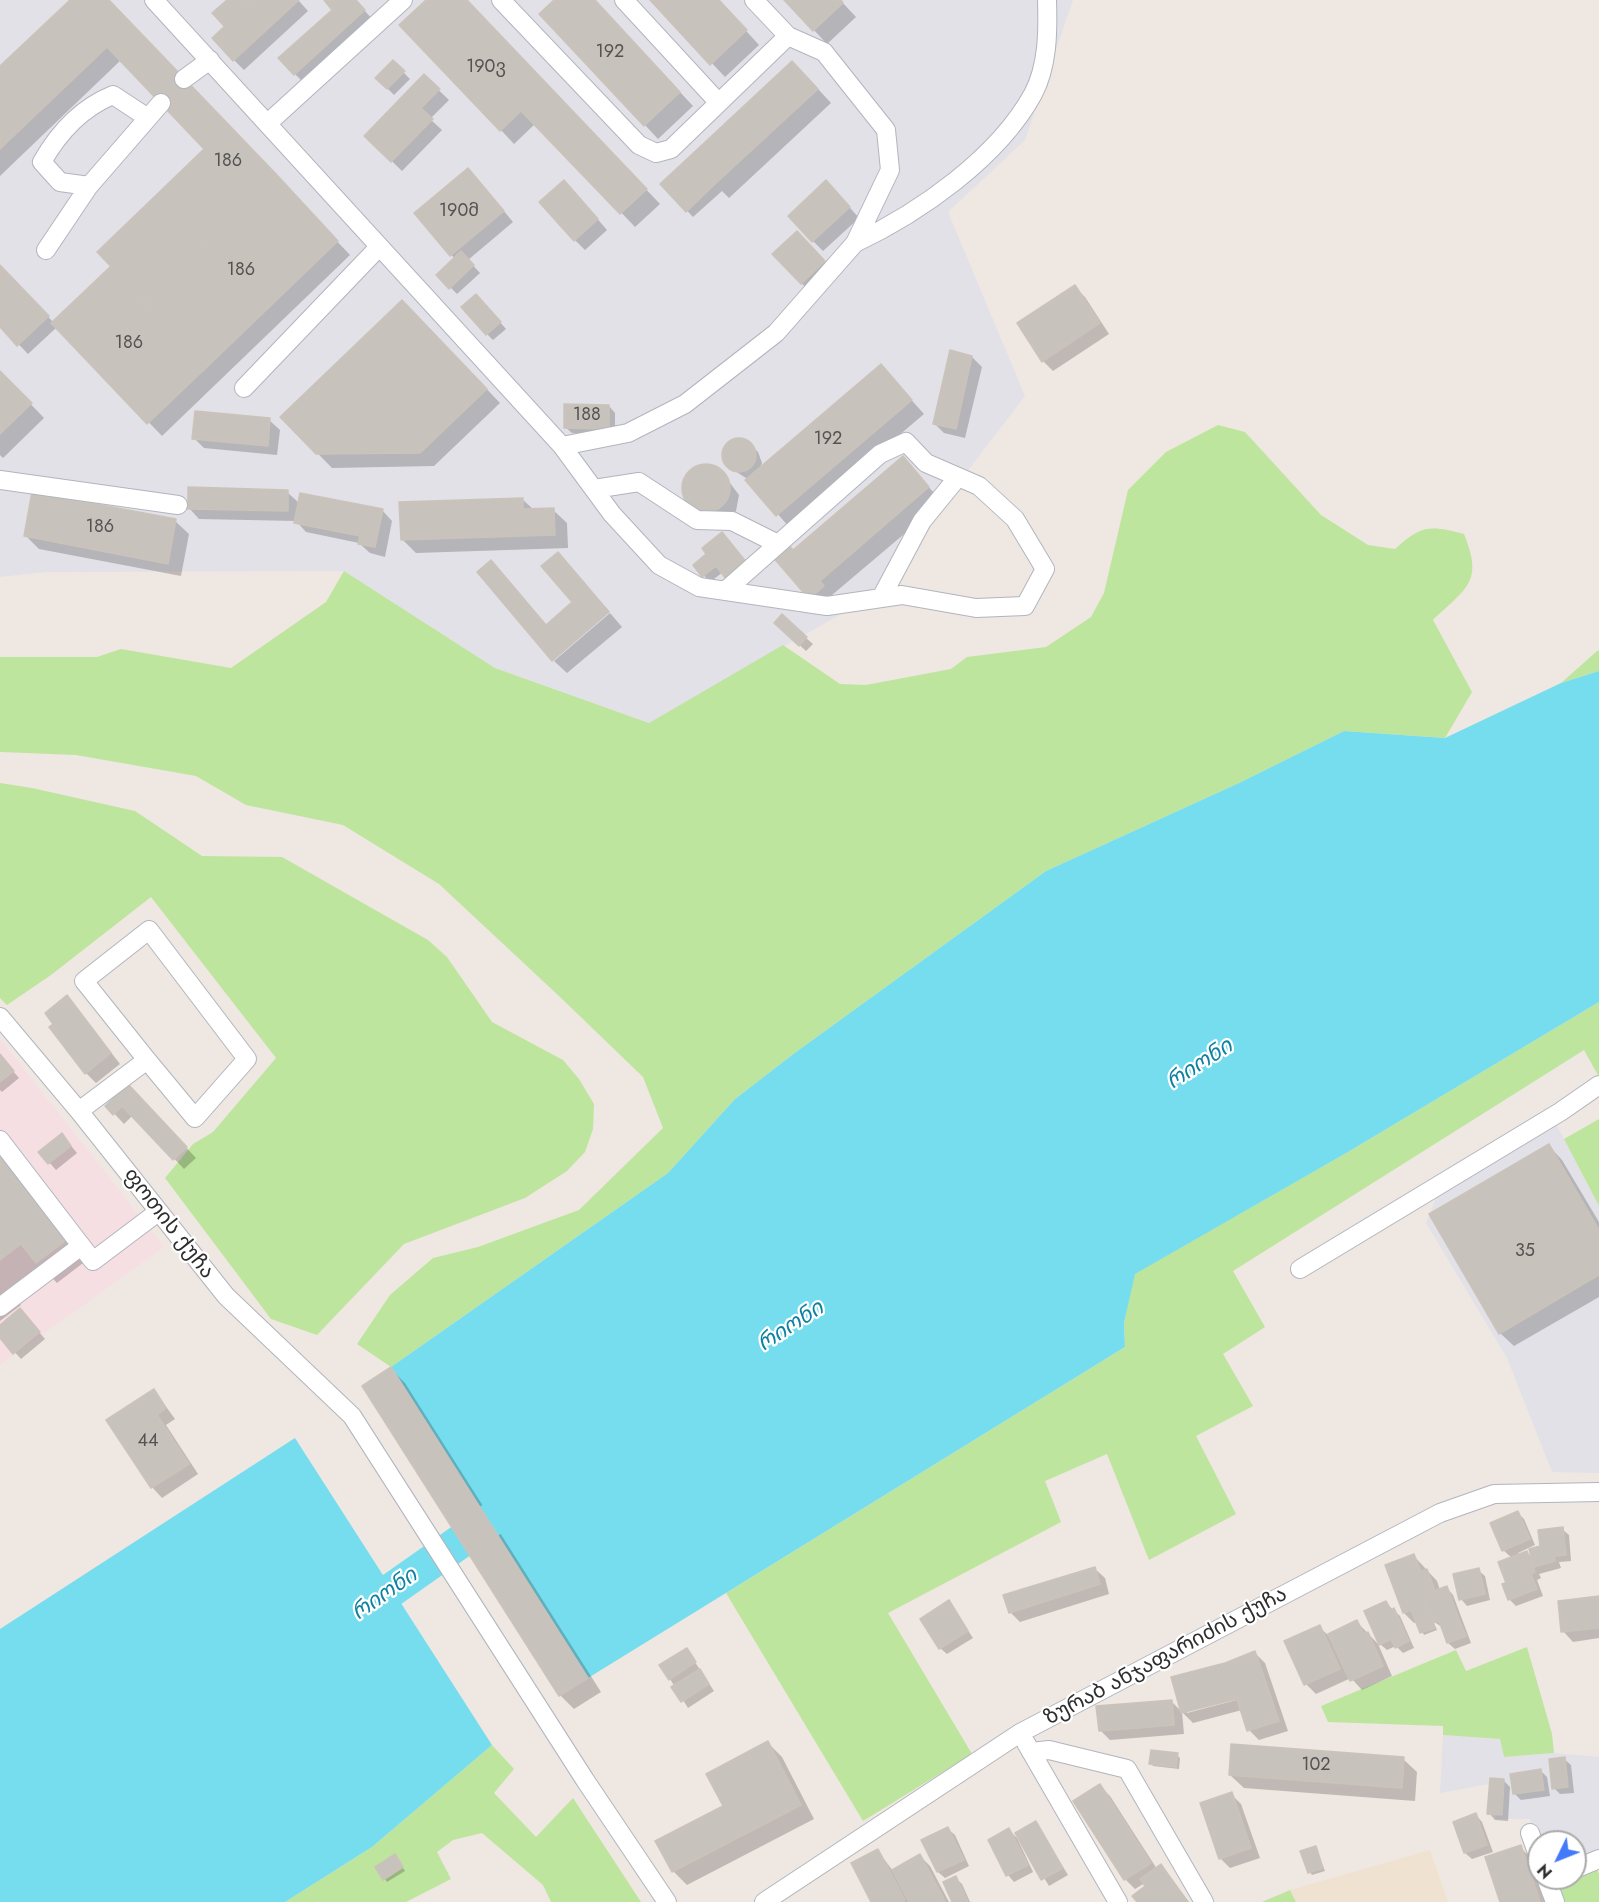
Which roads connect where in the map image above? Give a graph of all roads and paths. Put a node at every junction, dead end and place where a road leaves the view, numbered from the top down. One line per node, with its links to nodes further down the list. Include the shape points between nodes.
1 (154, 0): 8 (street)
2 (403, 0): 13 (street)
3 (624, 0): 11 (street)
4 (754, 0): 7 (street)
5 (1047, 0): 15 (street, via 1048,41 1033,93 999,142 893,225)
6 (509, 3): 11 (street, via 639,144 656,153 671,149)
7 (788, 36): 11 (street); 15 (street, via 824,52 886,130 890,170)
8 (210, 60): 9 (street); 13 (street)
9 (184, 79)
10 (161, 103): 12 (street)
11 (719, 103)
12 (148, 118): 14 (street); 14 (street, via 113,95 93,103 56,137 42,162 60,182)
13 (268, 123): 16 (street)
14 (89, 186): 17 (street)
15 (855, 243): 19 (street, via 776,333 685,404 628,433)
16 (379, 247): 18 (street); 19 (street)
17 (46, 250)
18 (244, 388)
19 (562, 446): 22 (street)
20 (958, 477): 24 (street, via 926,463 906,442 880,454); 26 (street, via 922,521); 26 (street, via 979,486 1015,519 1045,568 1025,606 976,608 902,595)
21 (0, 480): 23 (street)
22 (594, 489): 24 (street, via 639,482 696,520 732,521); 25 (street, via 659,565 699,587)
23 (178, 505)
24 (778, 544): 25 (street)
25 (725, 591): 26 (street, via 827,606)
26 (881, 598)
27 (0, 1017): 30 (street, ფოთის ქუჩა)
28 (147, 1060): 28 (street, via 84,981 149,930 247,1059 195,1118); 30 (street)
29 (1599, 1085): 34 (street)
30 (79, 1110): 32 (street, ფოთის ქუჩა)
31 (0, 1140): 33 (street)
32 (158, 1212): 33 (street, via 93,1261); 39 (street, ფოთის ქუჩა, via 226,1296 352,1416)
33 (81, 1246): 35 (street)
34 (1300, 1269)
35 (0, 1306)
36 (1599, 1492): 37 (street, ზურაბ ანჯაფარიძის ქუჩა, via 1494,1494 1440,1513)
37 (1020, 1733): 38 (street); 40 (street, ზურაბ ანჯაფარიძის ქუჩა)
38 (1031, 1752): 41 (street); 42 (street, via 1049,1750 1127,1769)
39 (667, 1902)
40 (764, 1902)
41 (1118, 1902)
42 (1204, 1902)

